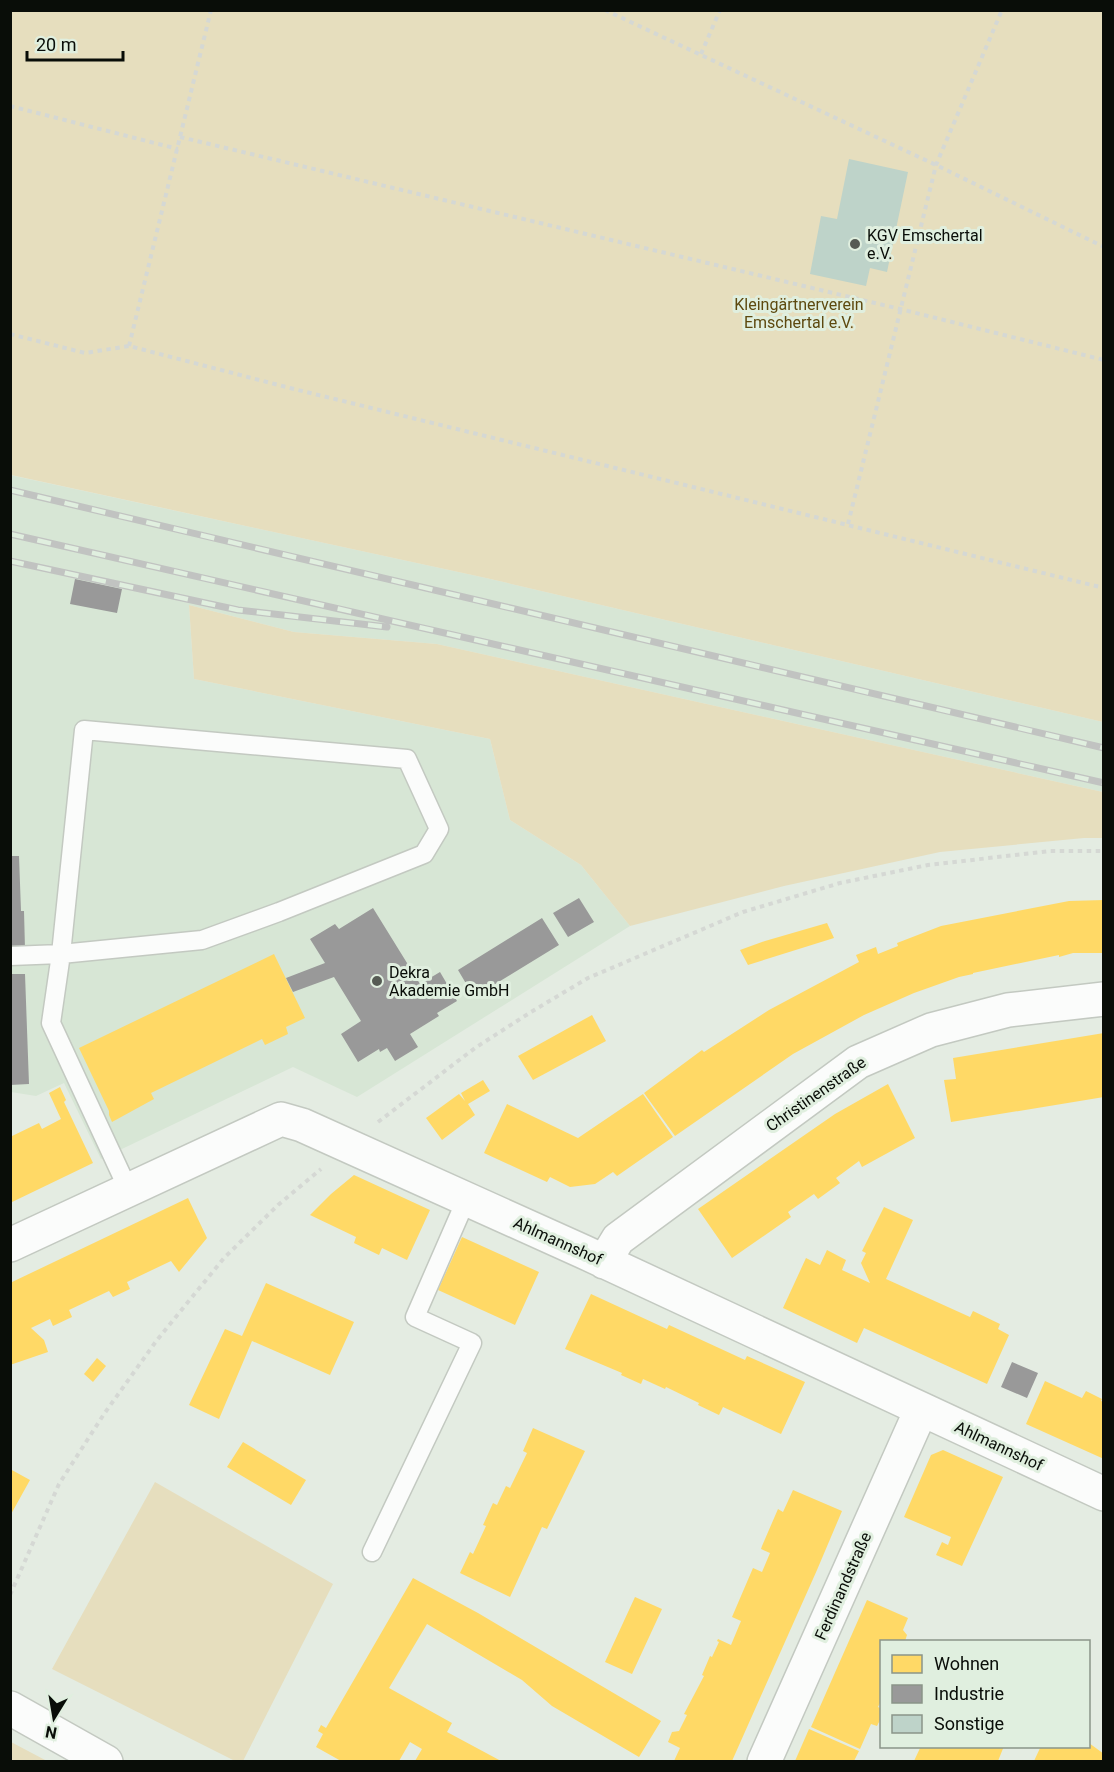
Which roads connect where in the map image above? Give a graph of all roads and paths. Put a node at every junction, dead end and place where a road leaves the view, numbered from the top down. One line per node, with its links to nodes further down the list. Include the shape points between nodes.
1 (211, 10): 7 (path)
2 (605, 10): 5 (path)
3 (720, 10): 5 (path)
4 (1002, 10): 9 (path)
5 (701, 54): 9 (path)
6 (10, 106): 8 (path)
7 (180, 137): 8 (path); 11 (path)
8 (178, 149): 13 (path)
9 (936, 165): 10 (path); 11 (path)
10 (1104, 247)
11 (900, 309): 14 (path); 15 (path)
12 (10, 334): 13 (path, via 86,352)
13 (129, 346): 15 (path)
14 (1104, 360)
15 (848, 524): 16 (path)
16 (1104, 588)
17 (1104, 851): 21 (path, via 1050,851 928,865 840,883 743,912 588,978 475,1048)
18 (61, 954): 18 (lane, via 202,940 424,854 439,829 407,759 84,730); 19 (lane); 22 (lane, via 51,1023)
19 (10, 956)
20 (1104, 999): 25 (street, Christinenstraße, via 1008,1010 931,1030 858,1062 618,1239)
21 (347, 1146): 22 (street, Ahlmannshof, via 281,1119); 23 (street, Ahlmannshof); 29 (path, via 224,1258 157,1340 59,1484)
22 (128, 1190): 24 (street, Ahlmannshof)
23 (466, 1200): 25 (street, Ahlmannshof); 28 (lane, via 415,1317 472,1343)
24 (10, 1245)
25 (604, 1262): 26 (street, Ahlmannshof)
26 (921, 1410): 27 (street, Ahlmannshof); 32 (street, Ferdinandstraße)
27 (1104, 1494)
28 (372, 1552)
29 (10, 1595)
30 (10, 1708): 31 (street)
31 (106, 1761)
32 (764, 1761)

